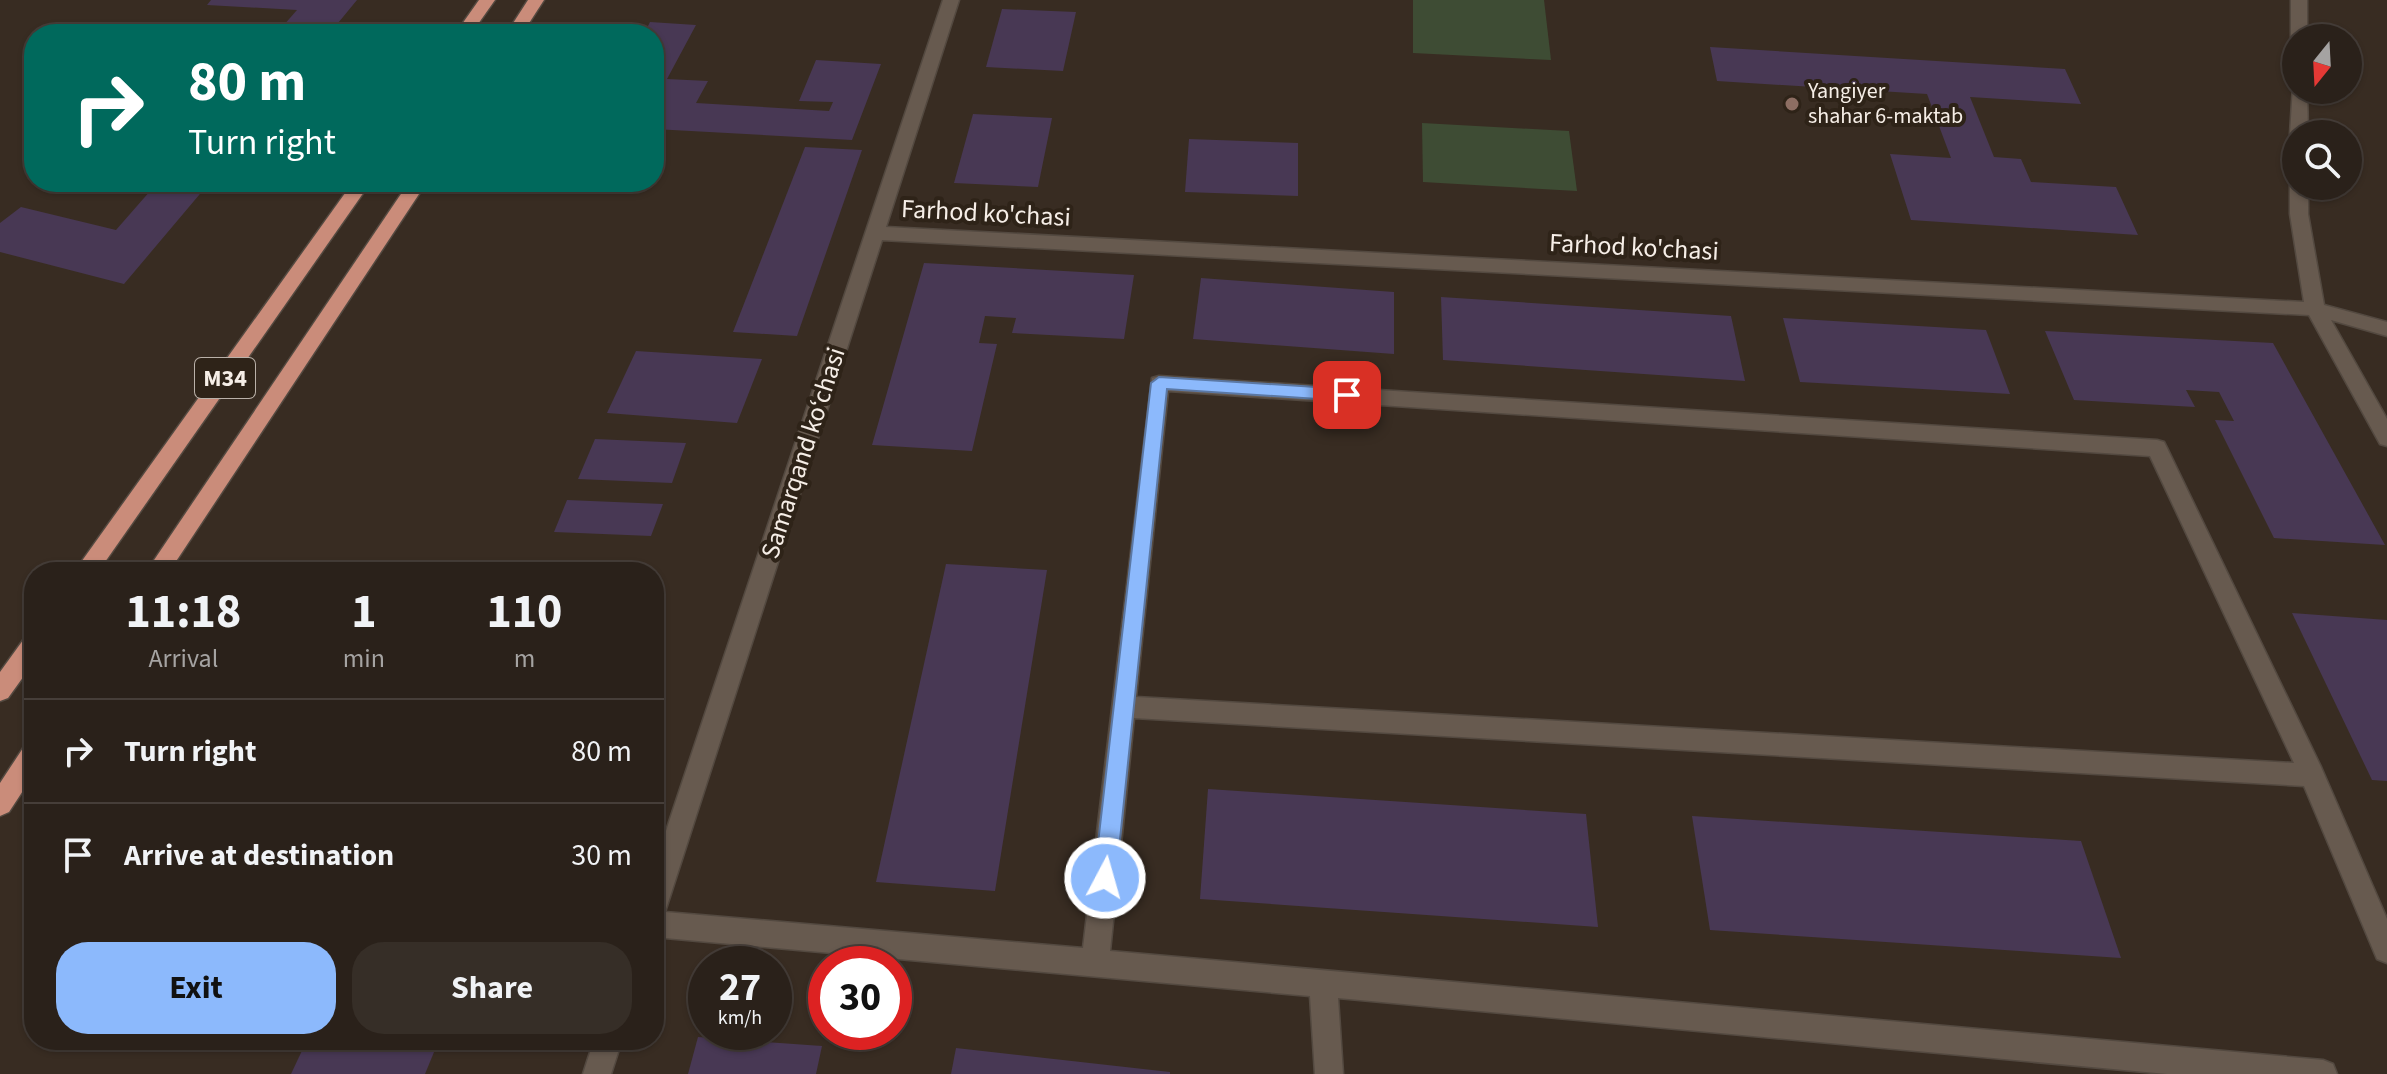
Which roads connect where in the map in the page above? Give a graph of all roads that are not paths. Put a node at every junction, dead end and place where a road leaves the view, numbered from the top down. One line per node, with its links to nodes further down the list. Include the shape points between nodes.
1 (487, 0): 5 (highway)
2 (536, 0): 6 (highway)
3 (951, 0): 11 (street, Samarqand ko‘chasi)
4 (2299, 0): 7 (street)
5 (470, 24)
6 (520, 24)
7 (2299, 24)
8 (355, 192): 15 (highway, M34)
9 (411, 192): 16 (highway, M34)
10 (2299, 200): 12 (street)
11 (875, 233): 12 (street, Farhod ko'chasi); 23 (street, Samarqand ko‘chasi)
12 (2315, 309): 13 (street, Farhod ko'chasi); 14 (street)
13 (2387, 329)
14 (2387, 438)
15 (92, 562)
16 (164, 562)
17 (24, 657): 18 (highway)
18 (0, 691)
19 (1124, 707): 21 (street); 21 (street, via 1159,383 2157,448); 26 (street)
20 (24, 768): 22 (highway)
21 (2312, 775): 25 (street)
22 (0, 804)
23 (664, 877)
24 (664, 925): 26 (street)
25 (2387, 950)
26 (1095, 963): 27 (street)
27 (1323, 983): 30 (street); 31 (street)
28 (605, 1050): 29 (street)
29 (597, 1074)
30 (1329, 1074)
31 (2323, 1074)

